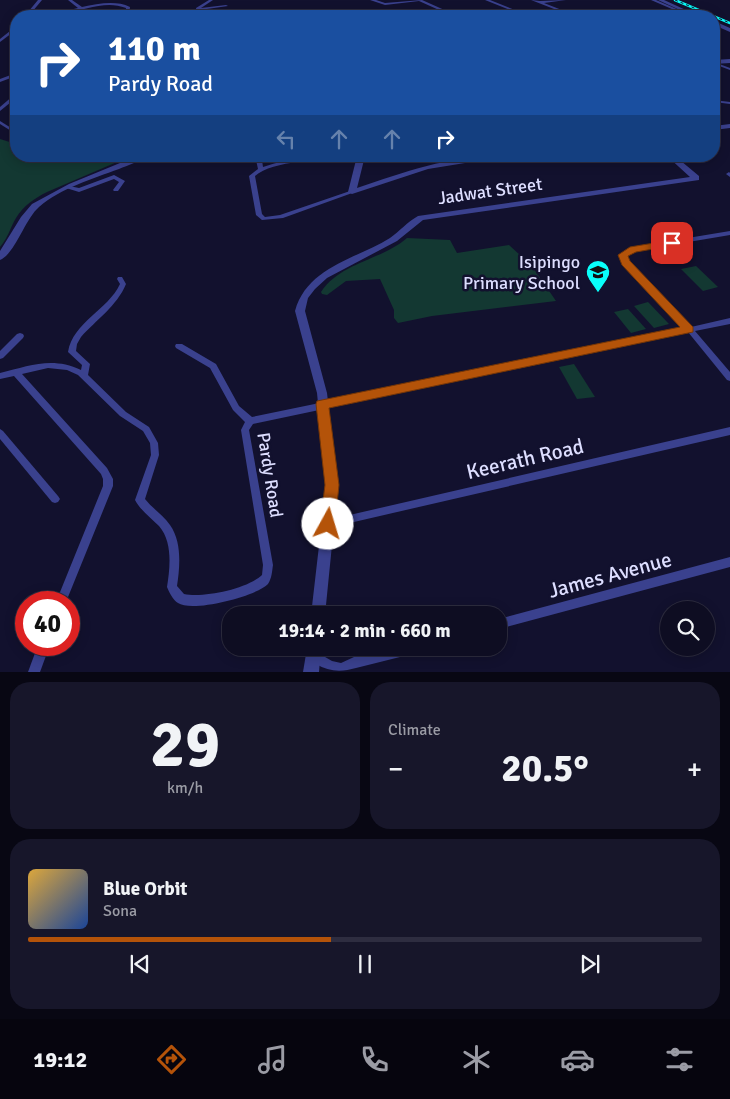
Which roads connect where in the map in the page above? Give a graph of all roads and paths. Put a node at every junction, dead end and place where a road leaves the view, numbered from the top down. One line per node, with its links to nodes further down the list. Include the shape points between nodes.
1 (40, 0): 15 (street)
2 (70, 0): 13 (street)
3 (211, 0): 14 (street)
4 (372, 0): 5 (street, via 385,4)
5 (419, 0): 18 (street)
6 (487, 0): 19 (street)
7 (533, 0): 11 (street)
8 (564, 0): 11 (street)
9 (653, 0): 21 (street)
10 (660, 0): 22 (street)
11 (539, 2): 20 (street)
12 (226, 6): 14 (street)
13 (82, 9): 16 (street); 17 (street, via 101,4 121,4)
14 (198, 9)
15 (31, 10)
16 (76, 10)
17 (128, 10)
18 (442, 10)
19 (513, 10)
20 (560, 10)
21 (677, 10)
22 (683, 10)
23 (10, 33): 24 (street)
24 (0, 41)
25 (10, 101): 26 (street)
26 (0, 110)
27 (130, 162): 34 (street)
28 (259, 162): 33 (street)
29 (295, 162): 33 (street)
30 (360, 162): 36 (street)
31 (455, 162): 36 (street, via 435,165)
32 (677, 162): 49 (street, Jadwat Street, via 696,178 421,218 396,238 325,274 303,301 300,312 322,393)
33 (261, 169): 36 (street, via 252,176 259,214 264,219 281,217)
34 (69, 188): 35 (street, via 82,189 111,177 122,181); 38 (street, via 35,206 23,220 14,242)
35 (116, 190)
36 (352, 192)
37 (730, 233): 41 (street, via 634,249 622,255)
38 (0, 257)
39 (120, 279): 47 (street, via 122,289 72,344 72,352 86,364)
40 (730, 321): 41 (street, Pardy Road)
41 (689, 329): 48 (street); 49 (street, Pardy Road)
42 (20, 336): 44 (street)
43 (180, 346): 50 (street, via 213,366 240,413)
44 (0, 356)
45 (15, 372): 46 (street); 47 (street, via 59,364); 56 (street, via 108,479)
46 (0, 376)
47 (84, 376): 50 (street, Pardy Road, via 123,414 146,429 154,443 154,455 140,500 167,530 172,546 172,587 176,595 187,602 246,590 265,580 268,565 245,430)
48 (730, 378)
49 (322, 404): 50 (street, Pardy Road); 54 (street, via 332,485)
50 (250, 421)
51 (730, 431): 54 (street, Keerath Road)
52 (0, 433): 53 (street)
53 (55, 499)
54 (328, 524): 57 (street)
55 (730, 562): 58 (street, James Avenue)
56 (66, 591)
57 (319, 606)
58 (507, 622)
59 (40, 656): 64 (street)
60 (313, 656): 65 (street)
61 (319, 656): 63 (street)
62 (385, 656): 63 (street)
63 (339, 670)
64 (34, 672)
65 (311, 672)

